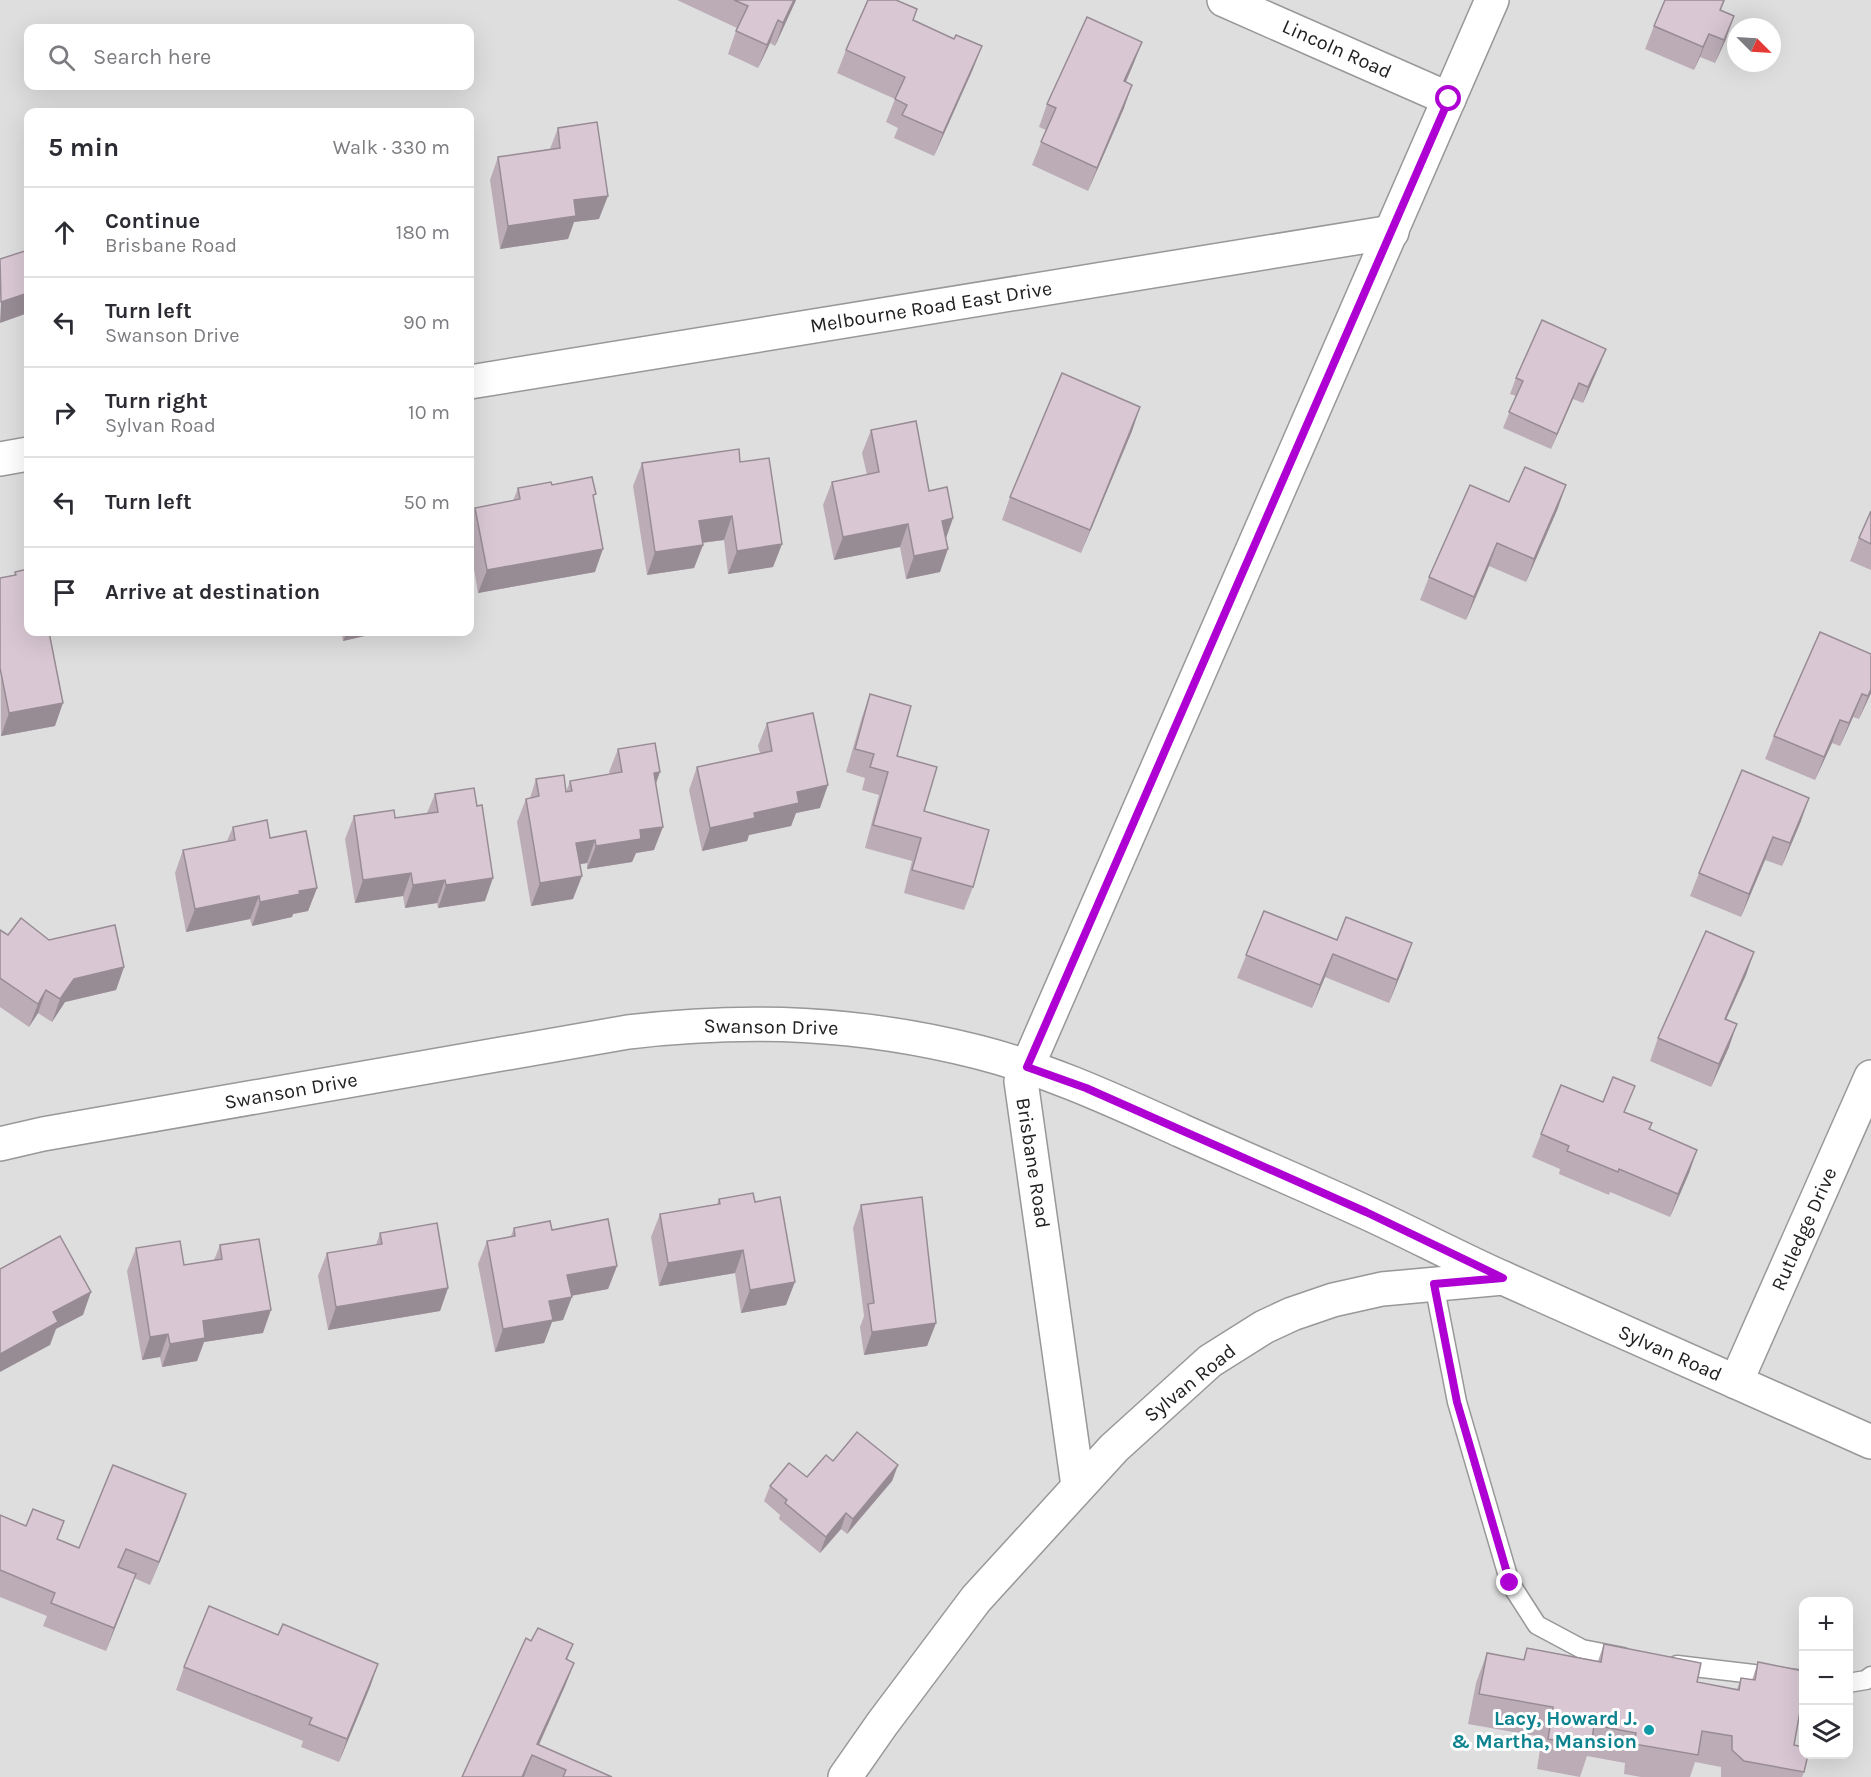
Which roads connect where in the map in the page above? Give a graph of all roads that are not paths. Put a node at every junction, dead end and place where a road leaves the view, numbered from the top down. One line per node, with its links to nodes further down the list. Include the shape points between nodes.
1 (1224, 0): 3 (street, Lincoln Road)
2 (1492, 0): 3 (street, Brisbane Road)
3 (1449, 99): 4 (street, Brisbane Road)
4 (1392, 232): 5 (street, Melbourne Road East Drive); 8 (street, Brisbane Road)
5 (474, 381)
6 (24, 455): 7 (street)
7 (0, 459)
8 (1027, 1067): 10 (street, Swanson Drive, via 926,1040 837,1027 773,1023 684,1025); 11 (street, Swanson Drive, via 1086,1088); 15 (street, Brisbane Road, via 1021,1081 1022,1092)
9 (1871, 1077): 13 (street, Rutledge Drive)
10 (0, 1144)
11 (1503, 1278): 12 (street, Sylvan Road); 13 (street, Sylvan Road)
12 (1434, 1284): 15 (street, Sylvan Road, via 1361,1292 1264,1327 1210,1361); 16 (lane, via 1457,1402 1510,1583 1538,1625 1582,1649)
13 (1736, 1382): 14 (street, Sylvan Road)
14 (1871, 1442)
15 (1078, 1486): 21 (street, Sylvan Road, via 976,1599)
16 (1639, 1660)
17 (1663, 1663): 19 (lane)
18 (1871, 1676): 20 (lane)
19 (1799, 1680)
20 (1853, 1682)
21 (845, 1777)

